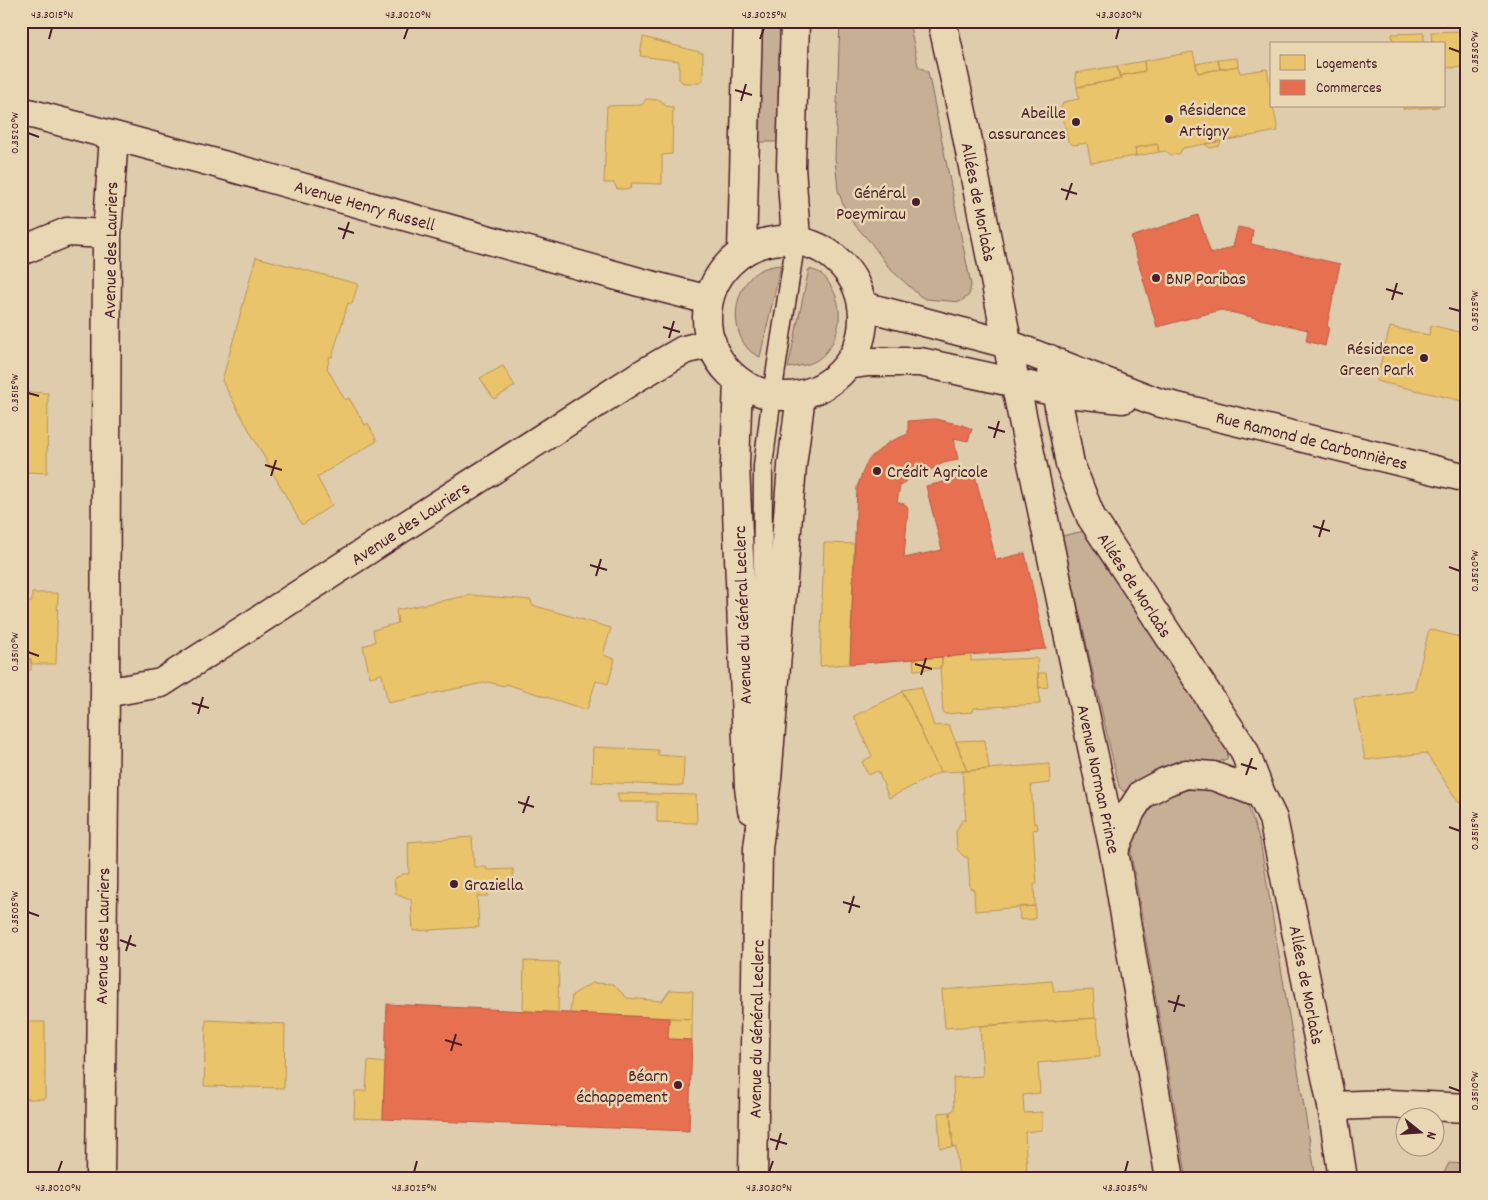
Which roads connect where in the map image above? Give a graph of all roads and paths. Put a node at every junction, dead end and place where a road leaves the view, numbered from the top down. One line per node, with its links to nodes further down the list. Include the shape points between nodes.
1 (748, 21): 9 (street)
2 (795, 21): 7 (street, via 791,167)
3 (942, 21): 13 (street, Allées de Morlaàs)
4 (21, 111): 5 (street, Avenue Henry Russell)
5 (114, 137): 6 (street, Avenue des Lauriers); 10 (street, Avenue Henry Russell)
6 (107, 234): 8 (street, via 67,232); 23 (street, Avenue des Lauriers)
7 (796, 239): 9 (street, via 771,240); 11 (street, via 820,247 841,262 855,282); 20 (lane)
8 (21, 251)
9 (742, 251): 10 (street, via 728,264 714,285)
10 (710, 300): 12 (street, via 707,315)
11 (863, 306): 13 (street, Rue Ramond de Carbonnières); 15 (street, via 862,331 854,356)
12 (712, 343): 16 (street, via 720,361); 23 (street, Avenue des Lauriers, via 684,350 637,378 160,683)
13 (1008, 344): 14 (street, Rue Ramond de Carbonnières); 17 (street, Allées de Morlaàs)
14 (1050, 359): 18 (street, Allées de Morlaàs); 21 (street, Rue Ramond de Carbonnières)
15 (847, 365): 17 (street, Rue Ramond de Carbonnières, via 920,362); 19 (street, via 837,377)
16 (738, 381): 20 (street); 26 (street, Avenue du Général Leclerc, via 735,465 749,787)
17 (1015, 382): 18 (street, Rue Ramond de Carbonnières); 27 (street, Avenue Norman Prince)
18 (1057, 392): 21 (street, Rue Ramond de Carbonnières); 25 (street, Allées de Morlaàs, via 1070,464 1091,517 1244,750)
19 (801, 395): 20 (street); 24 (street, Avenue du Général Leclerc, via 792,466)
20 (772, 396): 24 (lane, via 763,476 761,728)
21 (1157, 402): 22 (street, Rue Ramond de Carbonnières)
22 (1467, 478)
23 (105, 693): 30 (street, Avenue des Lauriers)
24 (767, 779): 26 (street, Avenue du Général Leclerc)
25 (1260, 794): 27 (street, via 1213,776 1186,774 1165,782 1142,794); 28 (street, Allées de Morlaàs, via 1273,819)
26 (758, 848): 31 (street, Avenue du Général Leclerc)
27 (1114, 851): 32 (street, Avenue Norman Prince)
28 (1332, 1106): 29 (street, via 1389,1104); 33 (street, Allées de Morlaàs)
29 (1467, 1108)
30 (100, 1179)
31 (752, 1179)
32 (1170, 1179)
33 (1343, 1179)

